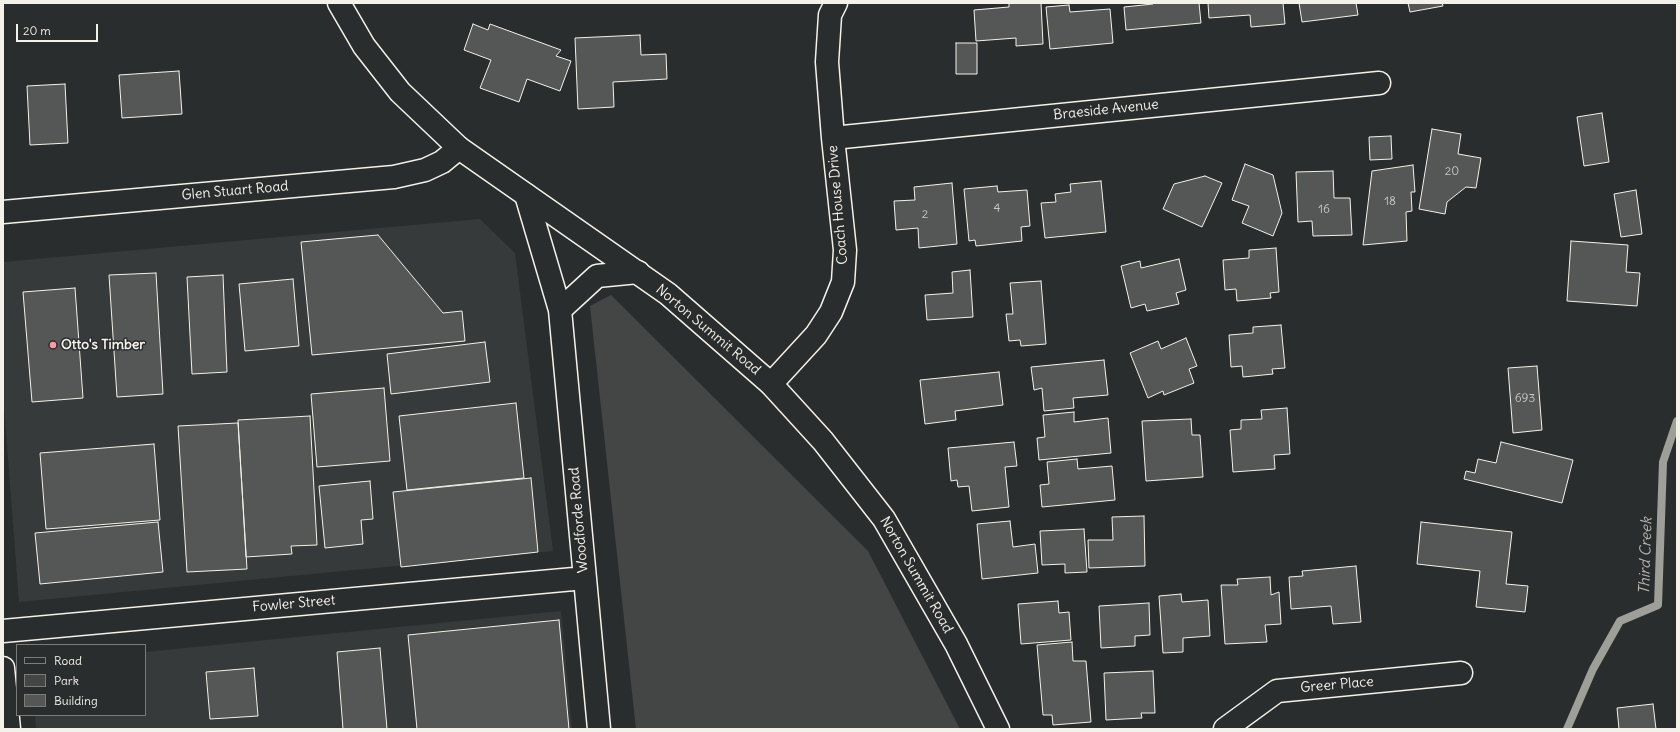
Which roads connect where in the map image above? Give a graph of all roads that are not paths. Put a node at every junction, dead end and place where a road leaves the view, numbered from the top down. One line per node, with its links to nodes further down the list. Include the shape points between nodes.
1 (339, 3): 5 (street, Norton Summit Road, via 364,46 400,92)
2 (836, 3): 4 (street, Coach House Drive, via 830,14 827,62)
3 (1379, 83): 4 (street, Braeside Avenue)
4 (833, 138): 10 (street, Coach House Drive, via 845,250 843,282 831,312 816,335)
5 (459, 148): 6 (street, Norton Summit Road); 7 (street, Glen Stuart Road, via 442,162 425,170 394,177)
6 (526, 195): 8 (street, Norton Summit Road); 9 (street, Woodforde Road)
7 (3, 212)
8 (638, 272): 9 (street, via 597,276); 10 (street, Norton Summit Road, via 668,294)
9 (560, 310): 11 (street, Woodforde Road)
10 (771, 384): 17 (street, Norton Summit Road, via 824,441 884,519 956,644)
11 (584, 578): 12 (street, Fowler Street); 16 (street, Woodforde Road)
12 (3, 631)
13 (3, 668): 15 (street)
14 (1461, 673): 18 (street, Greer Place, via 1277,691)
15 (9, 729)
16 (599, 729)
17 (998, 729)
18 (1225, 729)

